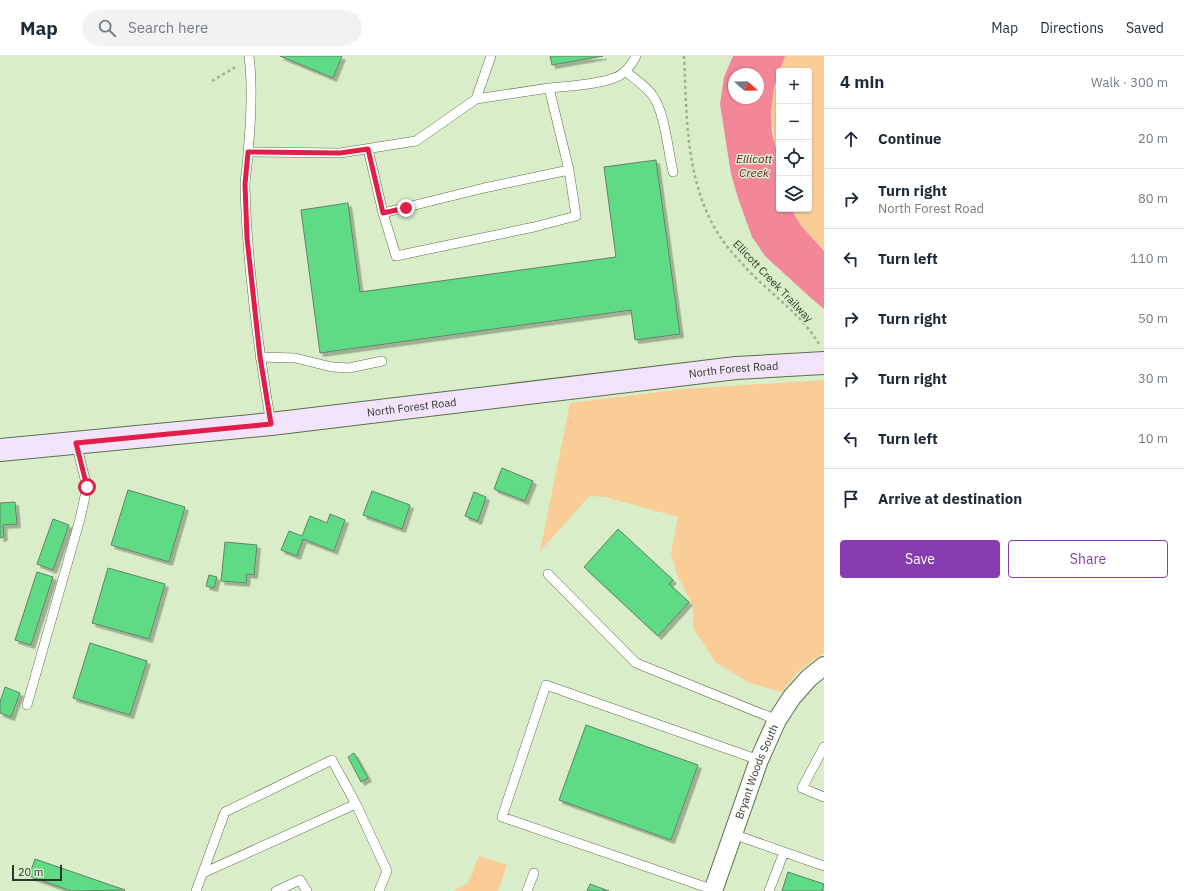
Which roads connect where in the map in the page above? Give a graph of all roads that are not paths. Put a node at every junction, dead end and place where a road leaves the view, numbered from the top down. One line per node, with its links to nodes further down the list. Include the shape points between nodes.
1 (491, 56): 6 (lane)
2 (636, 56): 4 (lane)
3 (249, 57): 8 (lane)
4 (625, 72): 5 (lane, via 615,78); 10 (lane, via 654,97 661,114)
5 (549, 88): 6 (lane); 9 (lane)
6 (476, 99): 7 (lane, via 416,141)
7 (368, 149): 8 (lane, via 340,153); 11 (lane)
8 (248, 152): 13 (lane, via 245,184 247,238)
9 (569, 170): 11 (lane); 11 (lane, via 576,216 534,227 396,256)
10 (673, 172)
11 (383, 213)
12 (822, 355): 15 (street, North Forest Road, via 736,368)
13 (260, 357): 14 (lane, via 295,358 344,368); 15 (lane)
14 (382, 361)
15 (271, 424): 16 (street, North Forest Road)
16 (76, 443): 17 (street, North Forest Road); 20 (lane, via 87,487)
17 (0, 450)
18 (548, 574): 21 (lane, via 636,663)
19 (824, 666): 21 (street, Bryant Woods South, via 792,697)
20 (28, 705)
21 (777, 720): 23 (street, Bryant Woods South)
22 (824, 748): 24 (lane, via 802,788)
23 (759, 760): 26 (street, Bryant Woods South); 31 (lane, via 546,685 502,817)
24 (824, 796)
25 (356, 804): 29 (lane); 29 (lane, via 332,760 225,812); 35 (lane, via 387,871)
26 (733, 834): 27 (lane); 31 (street, Bryant Woods South)
27 (784, 852): 28 (lane); 37 (lane)
28 (824, 866)
29 (203, 873): 32 (lane)
30 (534, 873): 36 (lane)
31 (714, 890)
32 (196, 891)
33 (276, 891): 34 (lane, via 300,880)
34 (307, 891)
35 (379, 891)
36 (527, 891)
37 (770, 891)

